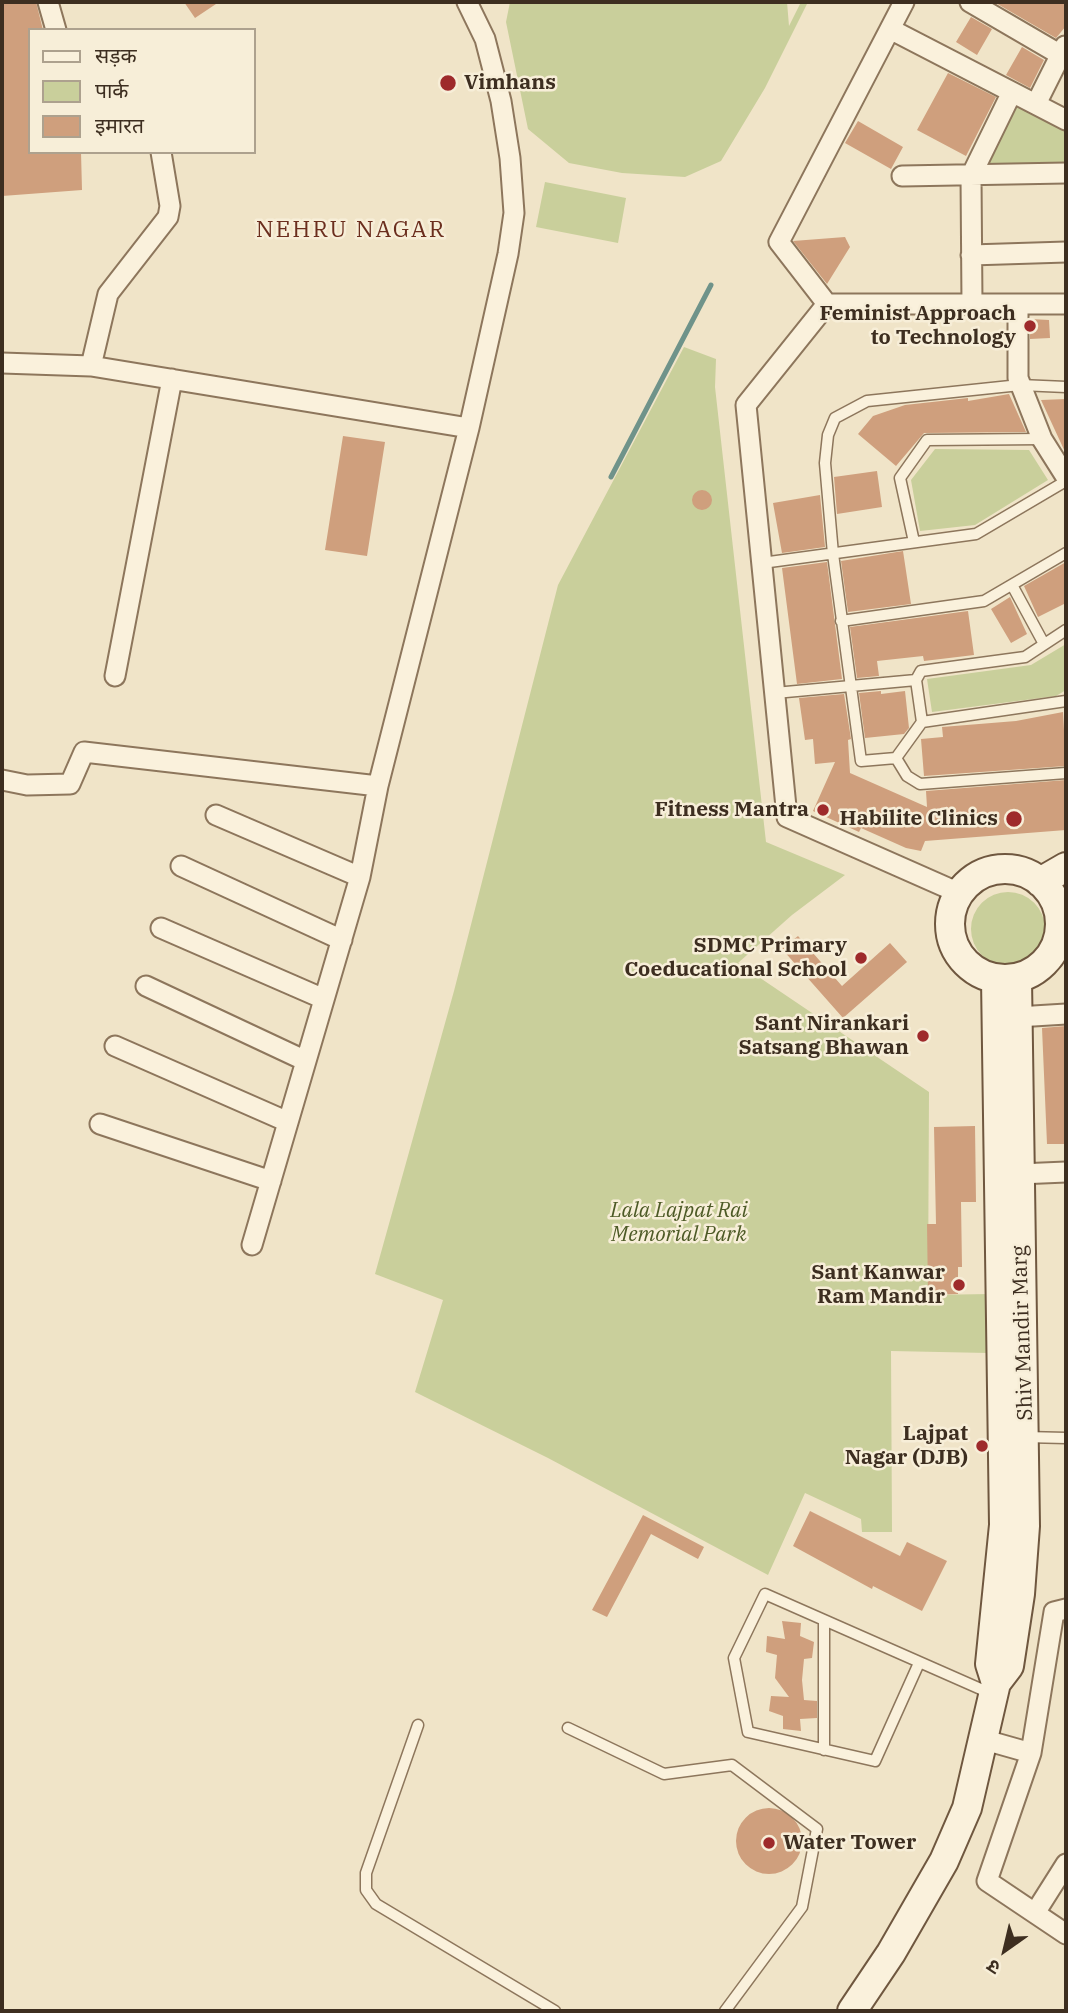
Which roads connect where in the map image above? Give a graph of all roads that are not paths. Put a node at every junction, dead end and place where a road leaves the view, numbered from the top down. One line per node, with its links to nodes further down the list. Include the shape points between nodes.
1 (48, 2): 5 (street)
2 (467, 2): 26 (street, via 485,39 501,101 514,213)
3 (904, 2): 6 (street)
4 (970, 2): 7 (street)
5 (55, 28)
6 (890, 29): 8 (street); 17 (street, via 845,130 779,242)
7 (1064, 52): 9 (street)
8 (1012, 92): 9 (street); 14 (street)
9 (1036, 104): 10 (street)
10 (1066, 120)
11 (161, 154): 22 (street, via 168,217 108,294)
12 (1066, 173): 14 (street)
13 (902, 176): 14 (street)
14 (971, 176): 16 (street)
15 (1066, 252): 16 (street)
16 (971, 255): 18 (street)
17 (827, 304): 18 (street); 32 (street, via 746,405)
18 (972, 304): 19 (street)
19 (1018, 304): 20 (street); 24 (street)
20 (1066, 304)
21 (2, 363): 22 (street)
22 (91, 366): 23 (street)
23 (172, 379): 26 (street); 37 (street)
24 (1020, 385): 25 (lane); 27 (street); 31 (lane, via 867,401 835,418 825,463)
25 (1066, 387)
26 (469, 428): 46 (street)
27 (1042, 439): 28 (street); 29 (lane, via 927,440 900,478)
28 (1066, 479): 29 (lane, via 976,534)
29 (914, 542): 31 (lane)
30 (1066, 553): 33 (lane)
31 (833, 554): 32 (lane, via 799,553); 34 (lane)
32 (762, 563): 40 (street)
33 (1012, 585): 34 (lane, via 984,601); 36 (lane)
34 (841, 621): 39 (lane)
35 (1066, 630): 36 (lane)
36 (1044, 644): 38 (lane, via 1025,657 921,671)
37 (115, 676)
38 (916, 680): 39 (lane); 42 (lane)
39 (851, 685): 40 (lane); 43 (lane, via 861,761)
40 (775, 693): 52 (street, via 788,817)
41 (1066, 701): 42 (lane)
42 (922, 722): 43 (lane)
43 (896, 758): 44 (lane, via 907,776 920,784)
44 (1066, 772)
45 (2, 780): 46 (street, via 27,785 70,784 84,751)
46 (378, 786): 50 (street)
47 (216, 815): 50 (street)
48 (181, 866): 55 (street)
49 (1066, 866): 51 (street)
50 (360, 877): 55 (street)
51 (1040, 881): 52 (street, via 1021,871 999,869 978,876); 53 (street)
52 (959, 893): 56 (street, via 950,918 954,946 971,968)
53 (1062, 904): 56 (street, via 1052,953 1040,967)
54 (161, 928): 58 (street)
55 (342, 940): 58 (street)
56 (1007, 979): 60 (street, Shiv Mandir Marg); 74 (street, Shiv Mandir Marg, via 1004,1525 990,1664)
57 (146, 986): 62 (street)
58 (324, 999): 62 (street)
59 (1066, 1014): 60 (street)
60 (1017, 1017): 66 (street, Shiv Mandir Marg)
61 (116, 1046): 63 (street)
62 (306, 1061): 63 (street)
63 (288, 1122): 67 (street)
64 (100, 1124): 67 (street)
65 (1066, 1172): 66 (street)
66 (1019, 1174): 69 (street, Shiv Mandir Marg)
67 (271, 1181): 68 (street)
68 (252, 1245)
69 (1026, 1437): 70 (lane); 74 (street, Shiv Mandir Marg, via 1020,1594 1009,1666)
70 (1066, 1438)
71 (1066, 1609): 79 (street, via 1054,1612)
72 (824, 1621): 73 (lane); 78 (lane); 78 (lane, via 765,1594 734,1658 748,1732)
73 (919, 1663): 74 (lane); 78 (lane, via 875,1761)
74 (995, 1689): 77 (street, Shiv Mandir Marg)
75 (418, 1725): 83 (lane, via 366,1873 366,1890 376,1903)
76 (568, 1728): 84 (lane, via 664,1774 733,1765 817,1829 802,1907)
77 (985, 1740): 79 (street); 85 (street, Shiv Mandir Marg, via 967,1808 944,1861)
78 (824, 1750)
79 (1031, 1753): 81 (street, via 987,1881)
80 (1066, 1864): 81 (street)
81 (1035, 1913): 82 (street)
82 (1066, 1934)
83 (555, 2011)
84 (725, 2011)
85 (852, 2011)

